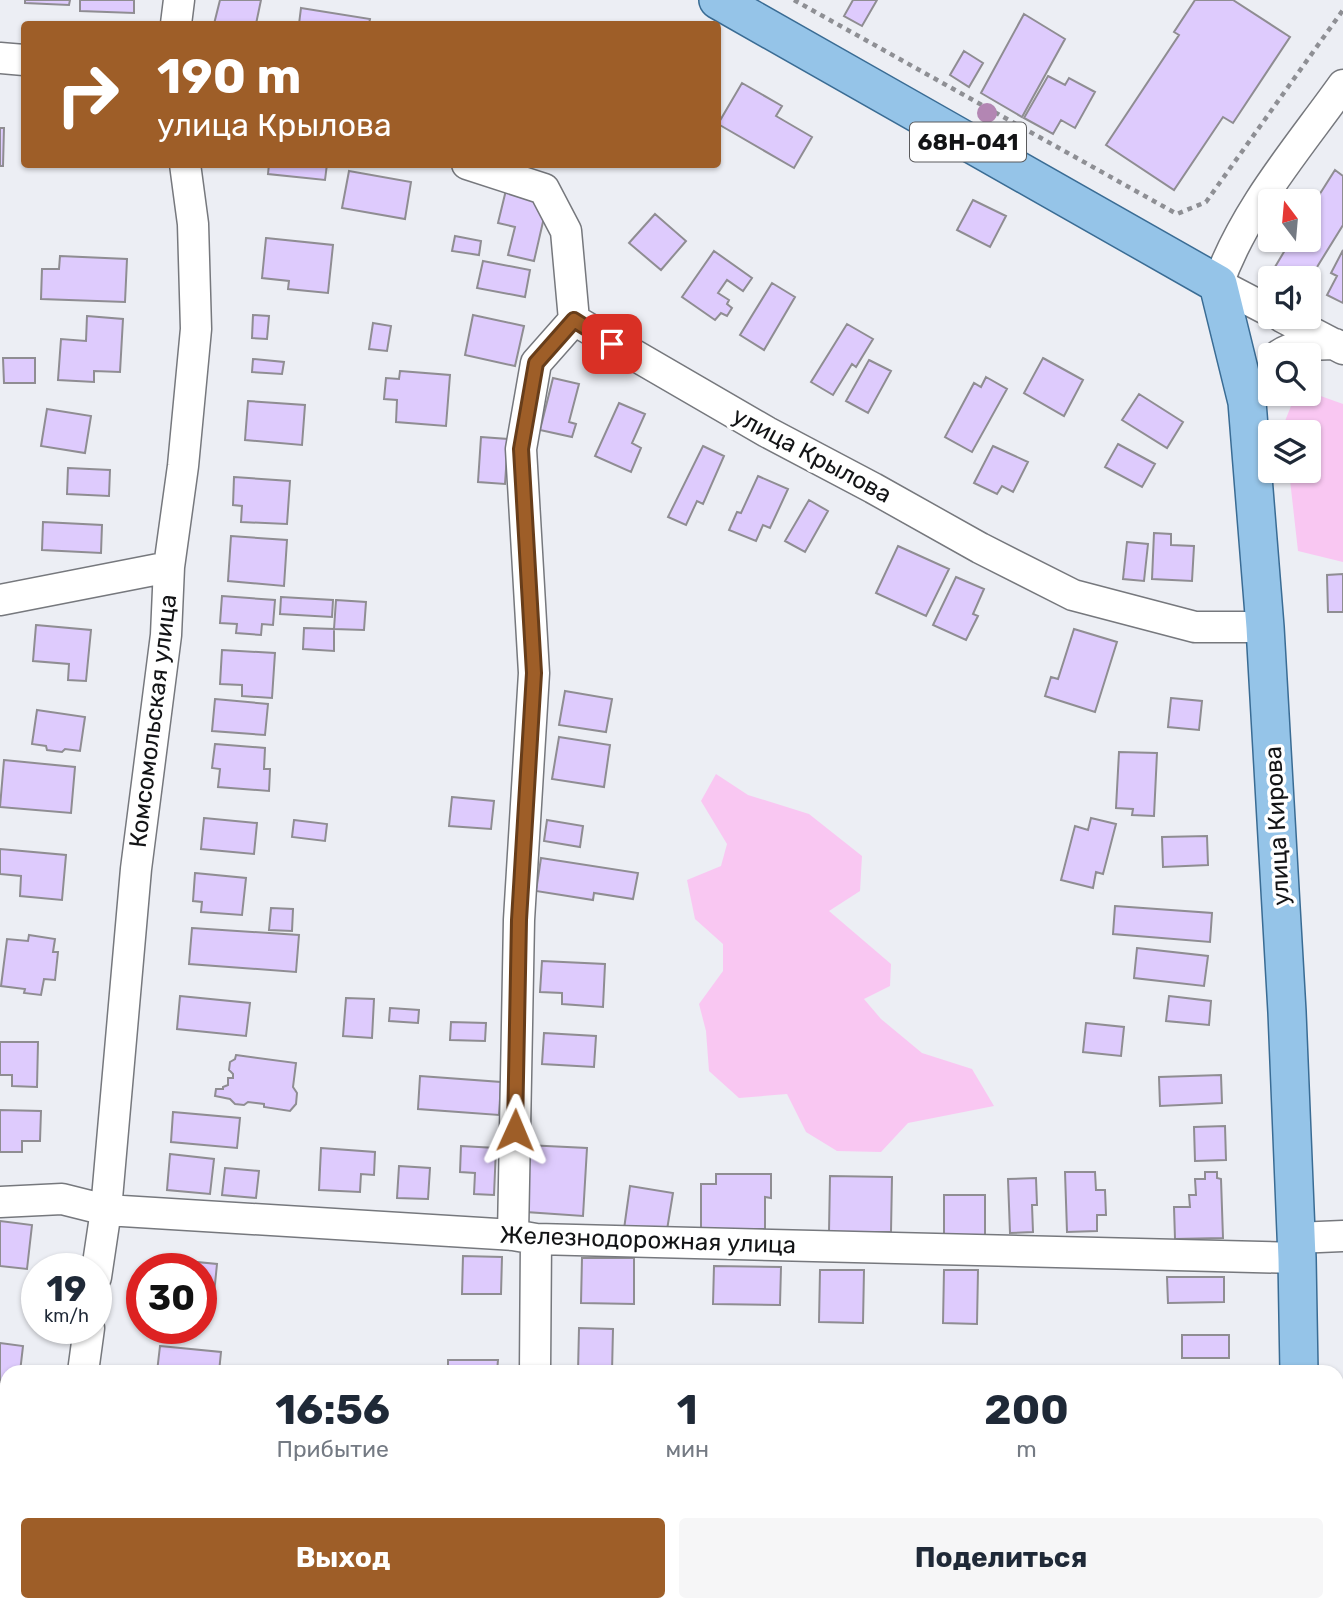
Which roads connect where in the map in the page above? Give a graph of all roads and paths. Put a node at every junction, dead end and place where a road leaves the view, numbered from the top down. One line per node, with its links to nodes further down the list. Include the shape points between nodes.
1 (179, 0): 5 (street)
2 (718, 0): 11 (main road, 68Н-041)
3 (794, 0): 4 (path, via 1177,214 1206,202)
4 (1343, 10)
5 (176, 21)
6 (0, 58): 7 (street)
7 (21, 60)
8 (1343, 85): 11 (street, via 1250,216)
9 (186, 168): 19 (street, Комсомольская улица, via 193,224 196,329)
10 (479, 168): 13 (street, via 544,189 566,230)
11 (1218, 284): 12 (street); 18 (main road, улица Кирова)
12 (1258, 305)
13 (574, 320): 21 (street, улица Крылова, via 767,432 1073,595 1195,627); 25 (street, via 536,363 521,449 534,673 519,920)
14 (1306, 329): 16 (street)
15 (1321, 345): 16 (street)
16 (1339, 346)
17 (1258, 375): 18 (street)
18 (1247, 402): 21 (main road, улица Кирова)
19 (169, 568): 20 (street); 23 (street, Комсомольская улица, via 166,635 136,869)
20 (0, 600)
21 (1265, 627): 26 (main road, улица Кирова)
22 (0, 1202): 23 (street, Железнодорожная улица, via 62,1199)
23 (106, 1210): 25 (street, Железнодорожная улица); 27 (street, Комсомольская улица)
24 (1343, 1236): 26 (street, Железнодорожная улица)
25 (525, 1237): 26 (street, Железнодорожная улица); 30 (street)
26 (1297, 1248): 31 (main road, улица Кирова)
27 (100, 1253)
28 (87, 1344): 29 (street)
29 (84, 1365)
30 (535, 1365)
31 (1299, 1365)

